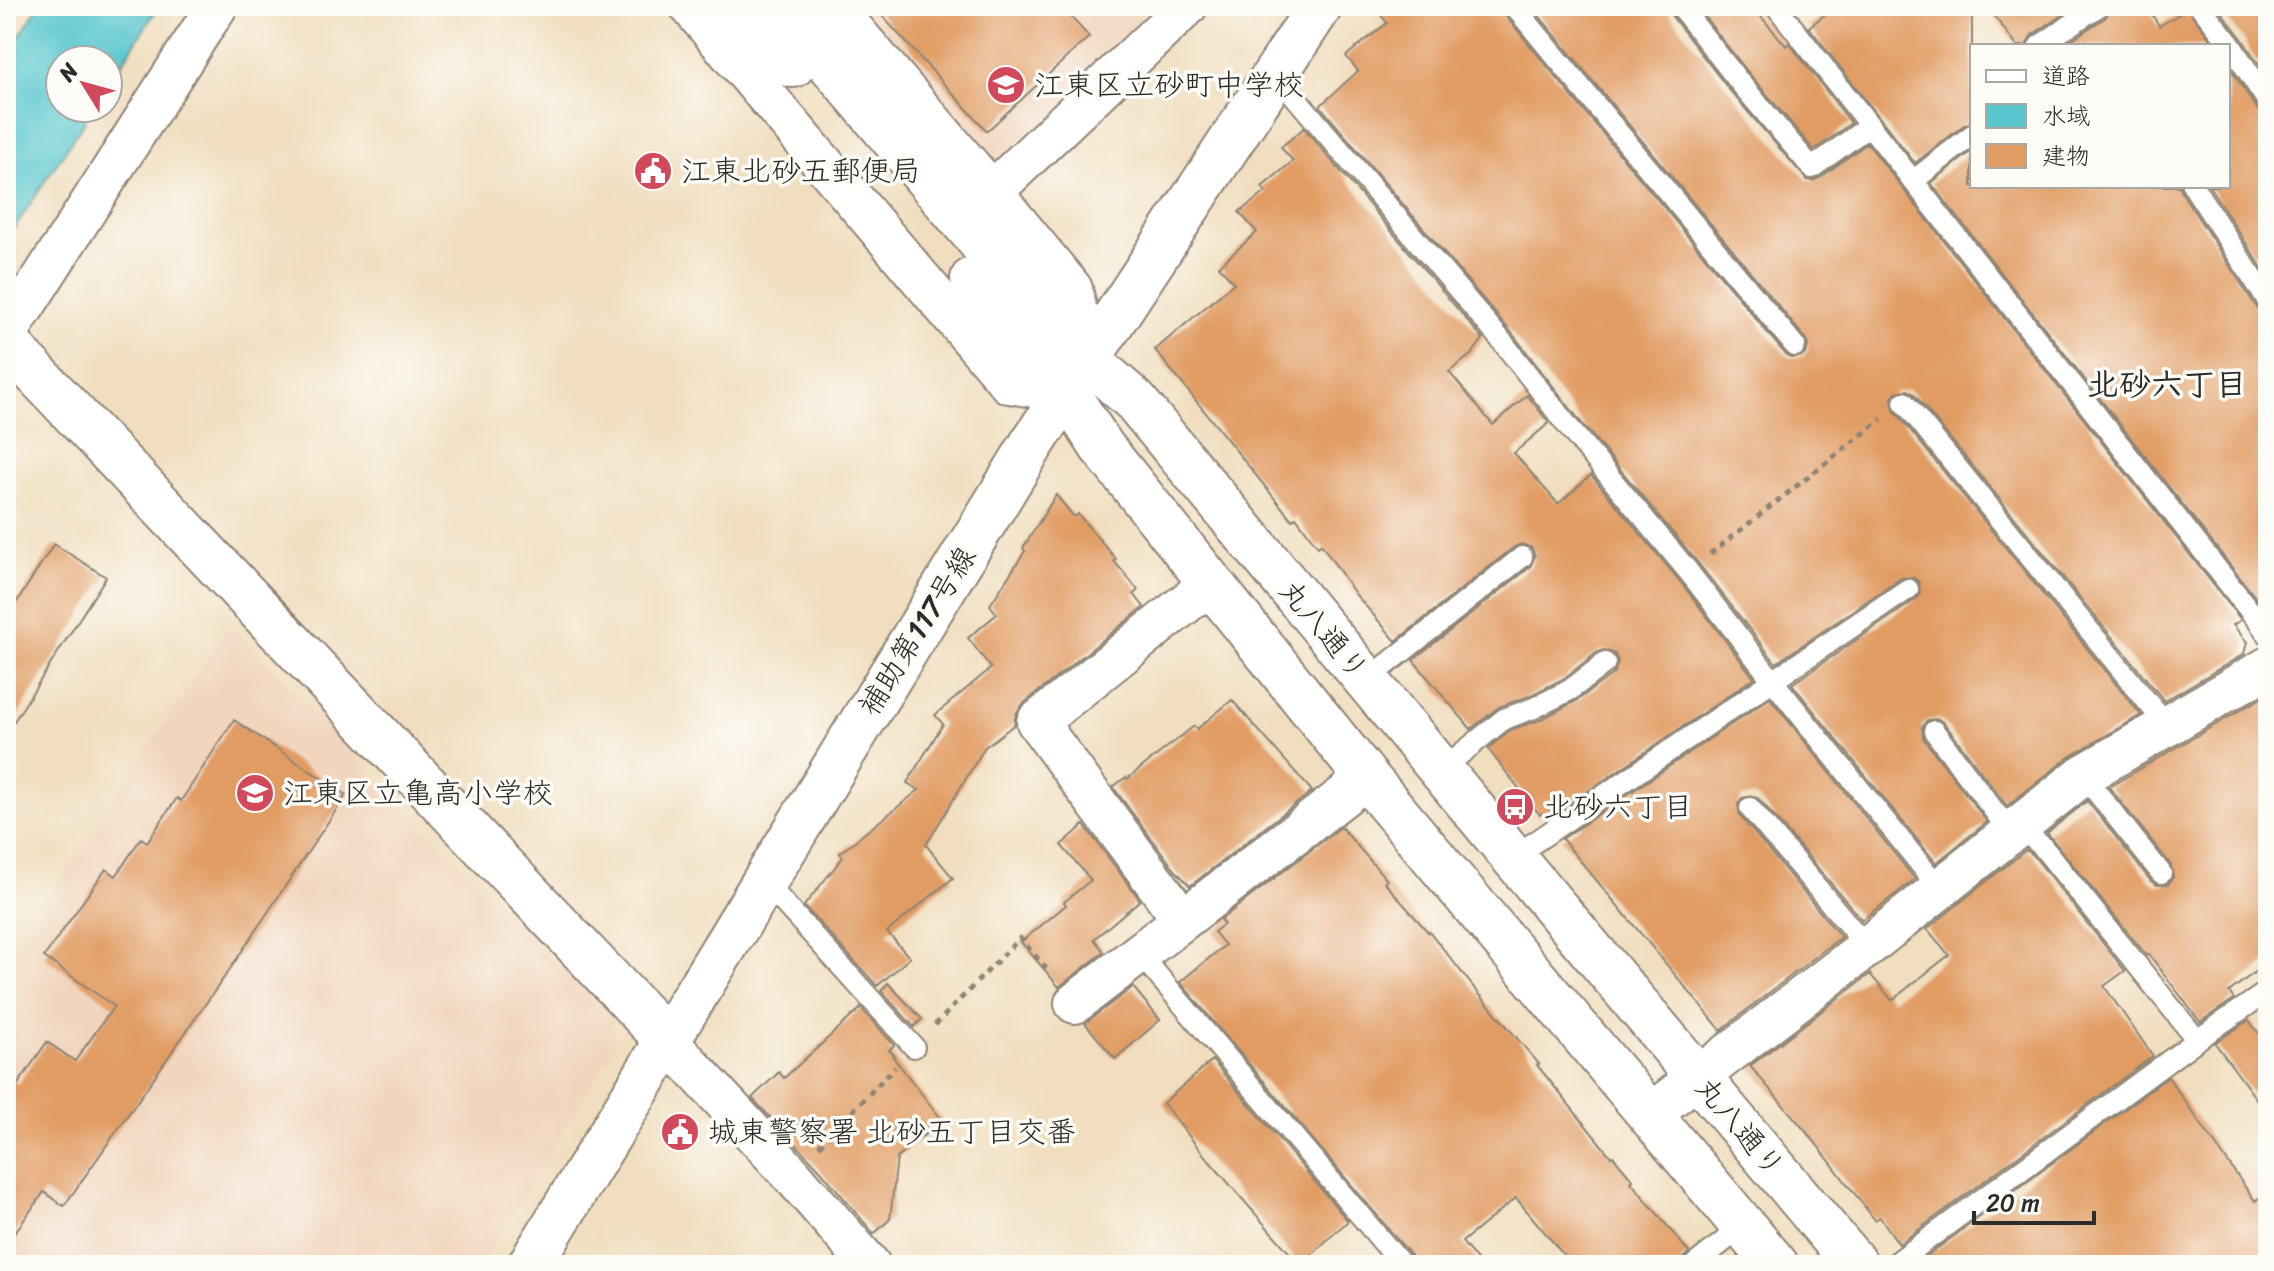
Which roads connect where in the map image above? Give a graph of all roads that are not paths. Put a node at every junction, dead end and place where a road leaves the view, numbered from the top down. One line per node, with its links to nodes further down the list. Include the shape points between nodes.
1 (217, 6): 25 (street)
2 (690, 6): 28 (street, via 1009,383)
3 (742, 6): 24 (main road, 丸八通り)
4 (781, 6): 24 (main road, 丸八通り)
5 (833, 6): 22 (street)
6 (1187, 6): 22 (street)
7 (1320, 6): 16 (main road, 補助第117号線)
8 (1514, 6): 27 (lane)
9 (1680, 6): 18 (lane, via 1812,168)
10 (1776, 6): 18 (lane)
11 (2099, 6): 13 (lane)
12 (2200, 6): 14 (lane)
13 (2042, 44)
14 (2228, 44)
15 (2230, 46): 17 (lane)
16 (1275, 73): 28 (main road, 補助第117号線); 37 (lane, via 1501,340)
17 (2268, 102)
18 (1869, 126): 20 (lane)
19 (1970, 137): 20 (lane)
20 (1913, 181): 33 (lane)
21 (2194, 188): 23 (lane)
22 (992, 192): 28 (street, via 1072,289)
23 (2268, 301)
24 (1016, 307): 28 (main road, 丸八通り)
25 (6, 335)
26 (6, 342): 54 (main road)
27 (1795, 346)
28 (1077, 376): 31 (main road, 丸八通り, via 1102,447); 36 (main road, 丸八通り, via 1135,401); 47 (main road, 補助第117号線)
29 (1904, 402): 38 (lane)
30 (1522, 557): 36 (lane)
31 (1210, 584): 42 (main road, 丸八通り); 49 (street, via 1037,722)
32 (1908, 589): 37 (lane)
33 (2268, 634)
34 (1605, 663): 40 (lane, via 1570,690 1504,719)
35 (2268, 667): 38 (street)
36 (1366, 681): 40 (main road, 丸八通り)
37 (1773, 681): 45 (lane); 48 (lane)
38 (2167, 726): 41 (street)
39 (1934, 731): 44 (lane, via 1998,816)
40 (1441, 770): 45 (main road, 丸八通り)
41 (2083, 775): 44 (street); 46 (lane)
42 (1367, 778): 49 (street); 58 (main road, 丸八通り)
43 (1750, 808): 50 (lane)
44 (2018, 827): 48 (street); 55 (lane, via 2042,846)
45 (1513, 857): 57 (main road, 丸八通り)
46 (2161, 873)
47 (764, 881): 54 (main road, 補助第117号線); 56 (lane)
48 (1940, 889): 50 (street)
49 (1183, 920): 51 (street)
50 (1867, 947): 57 (street)
51 (1139, 953): 53 (street); 62 (lane)
52 (2268, 991): 55 (lane)
53 (1075, 1003)
54 (667, 1040): 60 (main road, 補助第117号線); 61 (street)
55 (2197, 1040): 66 (lane)
56 (914, 1047)
57 (1698, 1076): 58 (street); 65 (main road, 丸八通り)
58 (1650, 1114): 59 (main road, 丸八通り)
59 (1743, 1226): 63 (lane); 64 (main road, 丸八通り)
60 (530, 1265)
61 (870, 1265)
62 (1402, 1265)
63 (1694, 1265)
64 (1776, 1265)
65 (1856, 1265)
66 (1893, 1265)

